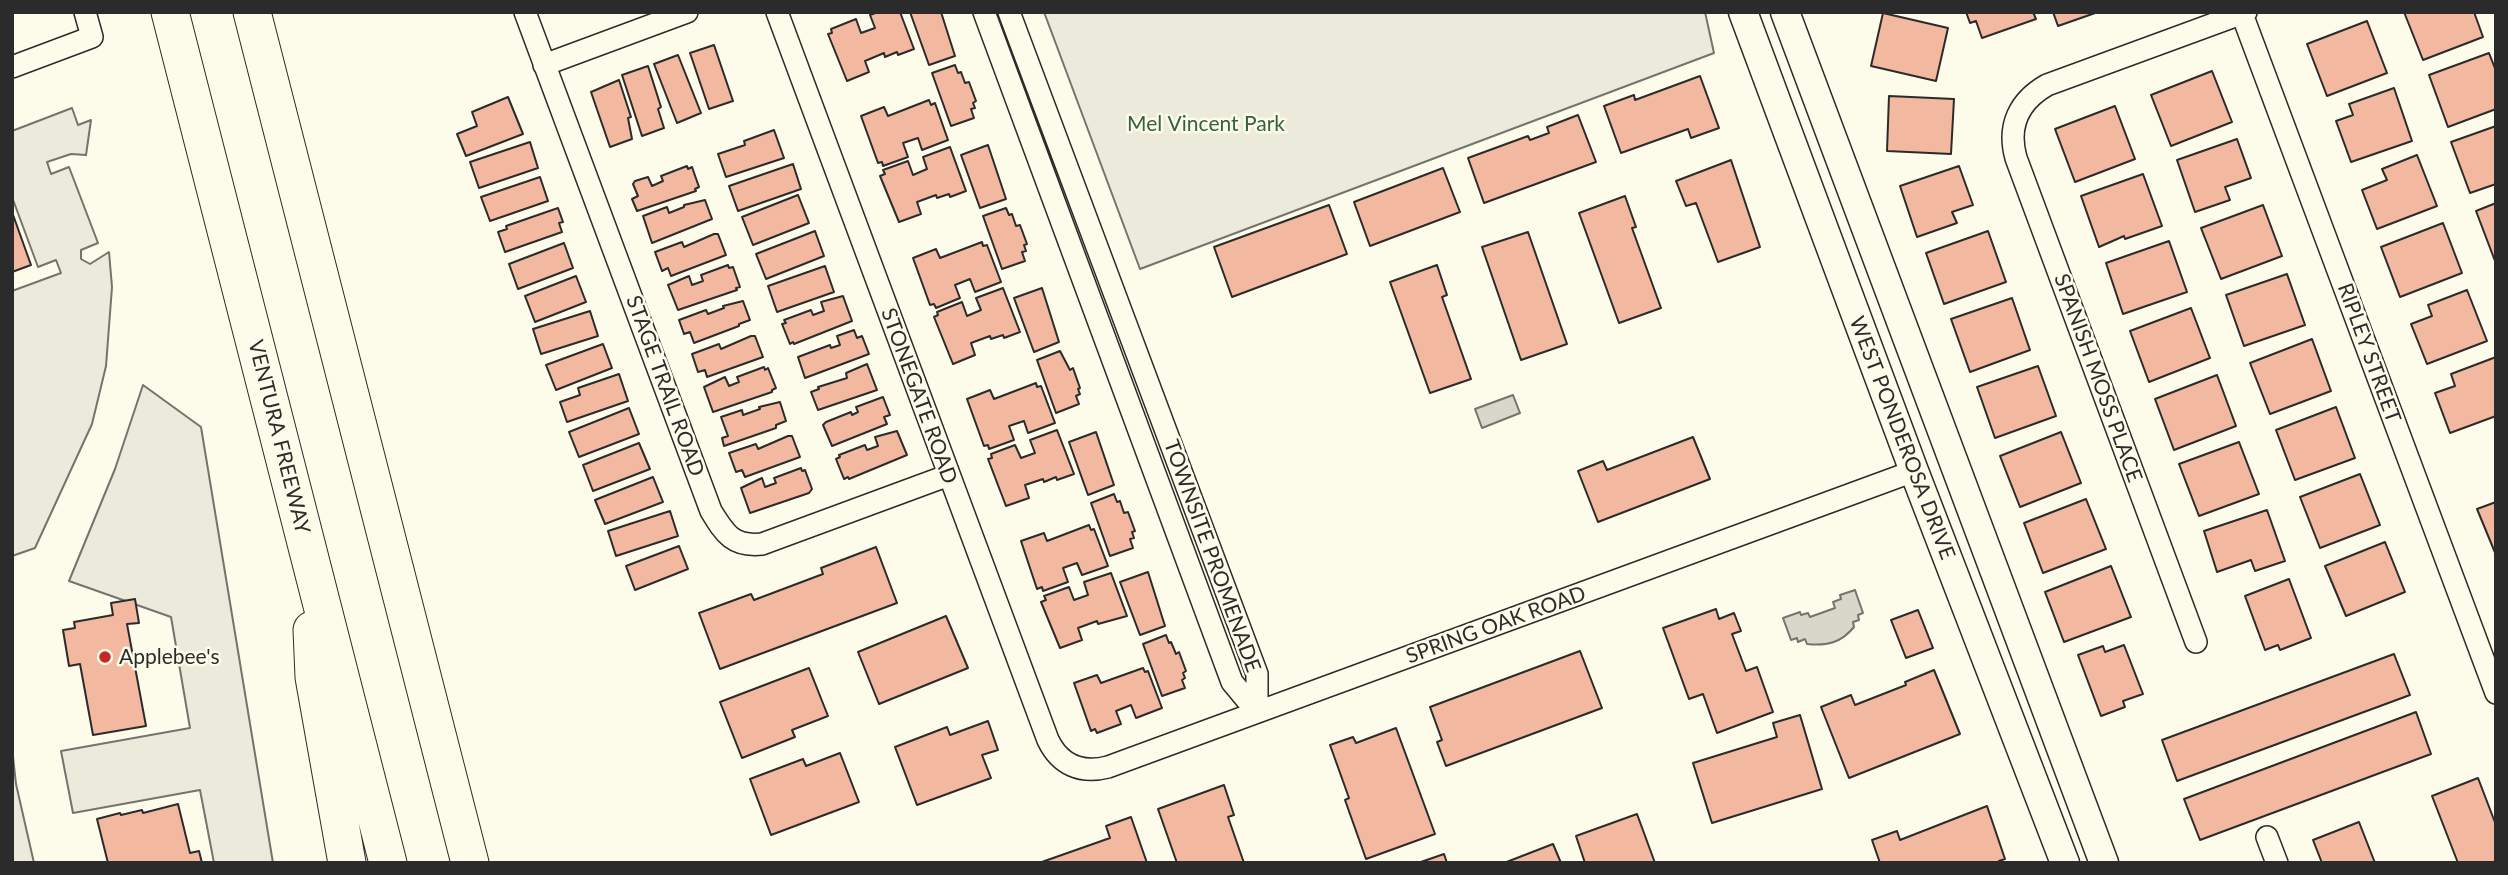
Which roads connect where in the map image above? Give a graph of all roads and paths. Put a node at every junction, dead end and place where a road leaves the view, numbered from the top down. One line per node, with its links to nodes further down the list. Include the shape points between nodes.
1 (85, 12): 13 (street, via 92,37)
2 (170, 12): 17 (highway, VENTURA FREEWAY)
3 (252, 12): 25 (highway)
4 (525, 12): 12 (street, STAGE TRAIL ROAD)
5 (687, 12): 12 (street)
6 (777, 12): 16 (street, STONEGATE ROAD)
7 (984, 12): 20 (street, TOWNSITE PROMENADE, via 1232,682)
8 (1009, 12): 20 (street, TOWNSITE PROMENADE, via 1257,674)
9 (1743, 12): 15 (main road, WEST PONDEROSA DRIVE)
10 (1785, 12): 14 (main road, WEST PONDEROSA DRIVE)
11 (2244, 13): 18 (street, SPANISH MOSS PLACE, via 2035,91 2018,112 2012,135 2016,158); 19 (street, RIPLEY STREET)
12 (544, 65): 16 (street, STAGE TRAIL ROAD, via 706,498 722,529 735,541 762,544)
13 (12, 67)
14 (1951, 459): 15 (main road); 27 (main road, WEST PONDEROSA DRIVE)
15 (1914, 471): 20 (street, SPRING OAK ROAD); 26 (main road, WEST PONDEROSA DRIVE)
16 (949, 475): 21 (street, STONEGATE ROAD, via 1048,740 1058,757)
17 (309, 552): 23 (highway, via 314,677); 24 (highway, VENTURA FREEWAY)
18 (2196, 642)
19 (2496, 693)
20 (1257, 712): 21 (street, SPRING OAK ROAD, via 1108,767)
21 (1077, 768)
22 (2267, 837): 28 (street)
23 (347, 863)
24 (388, 863)
25 (470, 863)
26 (2065, 863)
27 (2104, 863)
28 (2277, 863)

